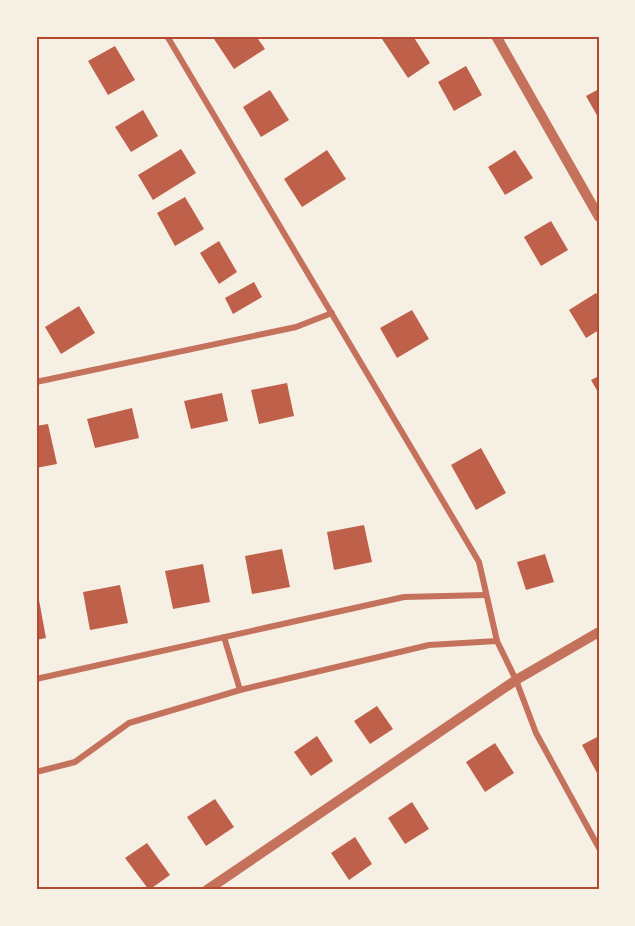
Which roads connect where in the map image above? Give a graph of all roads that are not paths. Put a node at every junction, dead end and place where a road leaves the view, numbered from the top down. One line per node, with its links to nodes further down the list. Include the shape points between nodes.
1 (167, 36): 4 (street)
2 (496, 36): 3 (street)
3 (599, 217)
4 (332, 314): 5 (street, via 296,327); 6 (street, via 479,562)
5 (36, 382)
6 (486, 595): 8 (street, via 404,597); 9 (street)
7 (599, 632): 11 (street)
8 (224, 637): 10 (street); 12 (street)
9 (497, 641): 11 (street); 12 (street, via 429,645)
10 (36, 679)
11 (516, 680): 14 (street, via 536,733); 15 (street)
12 (240, 690): 13 (street, via 129,723 75,762)
13 (36, 772)
14 (599, 848)
15 (207, 890)

